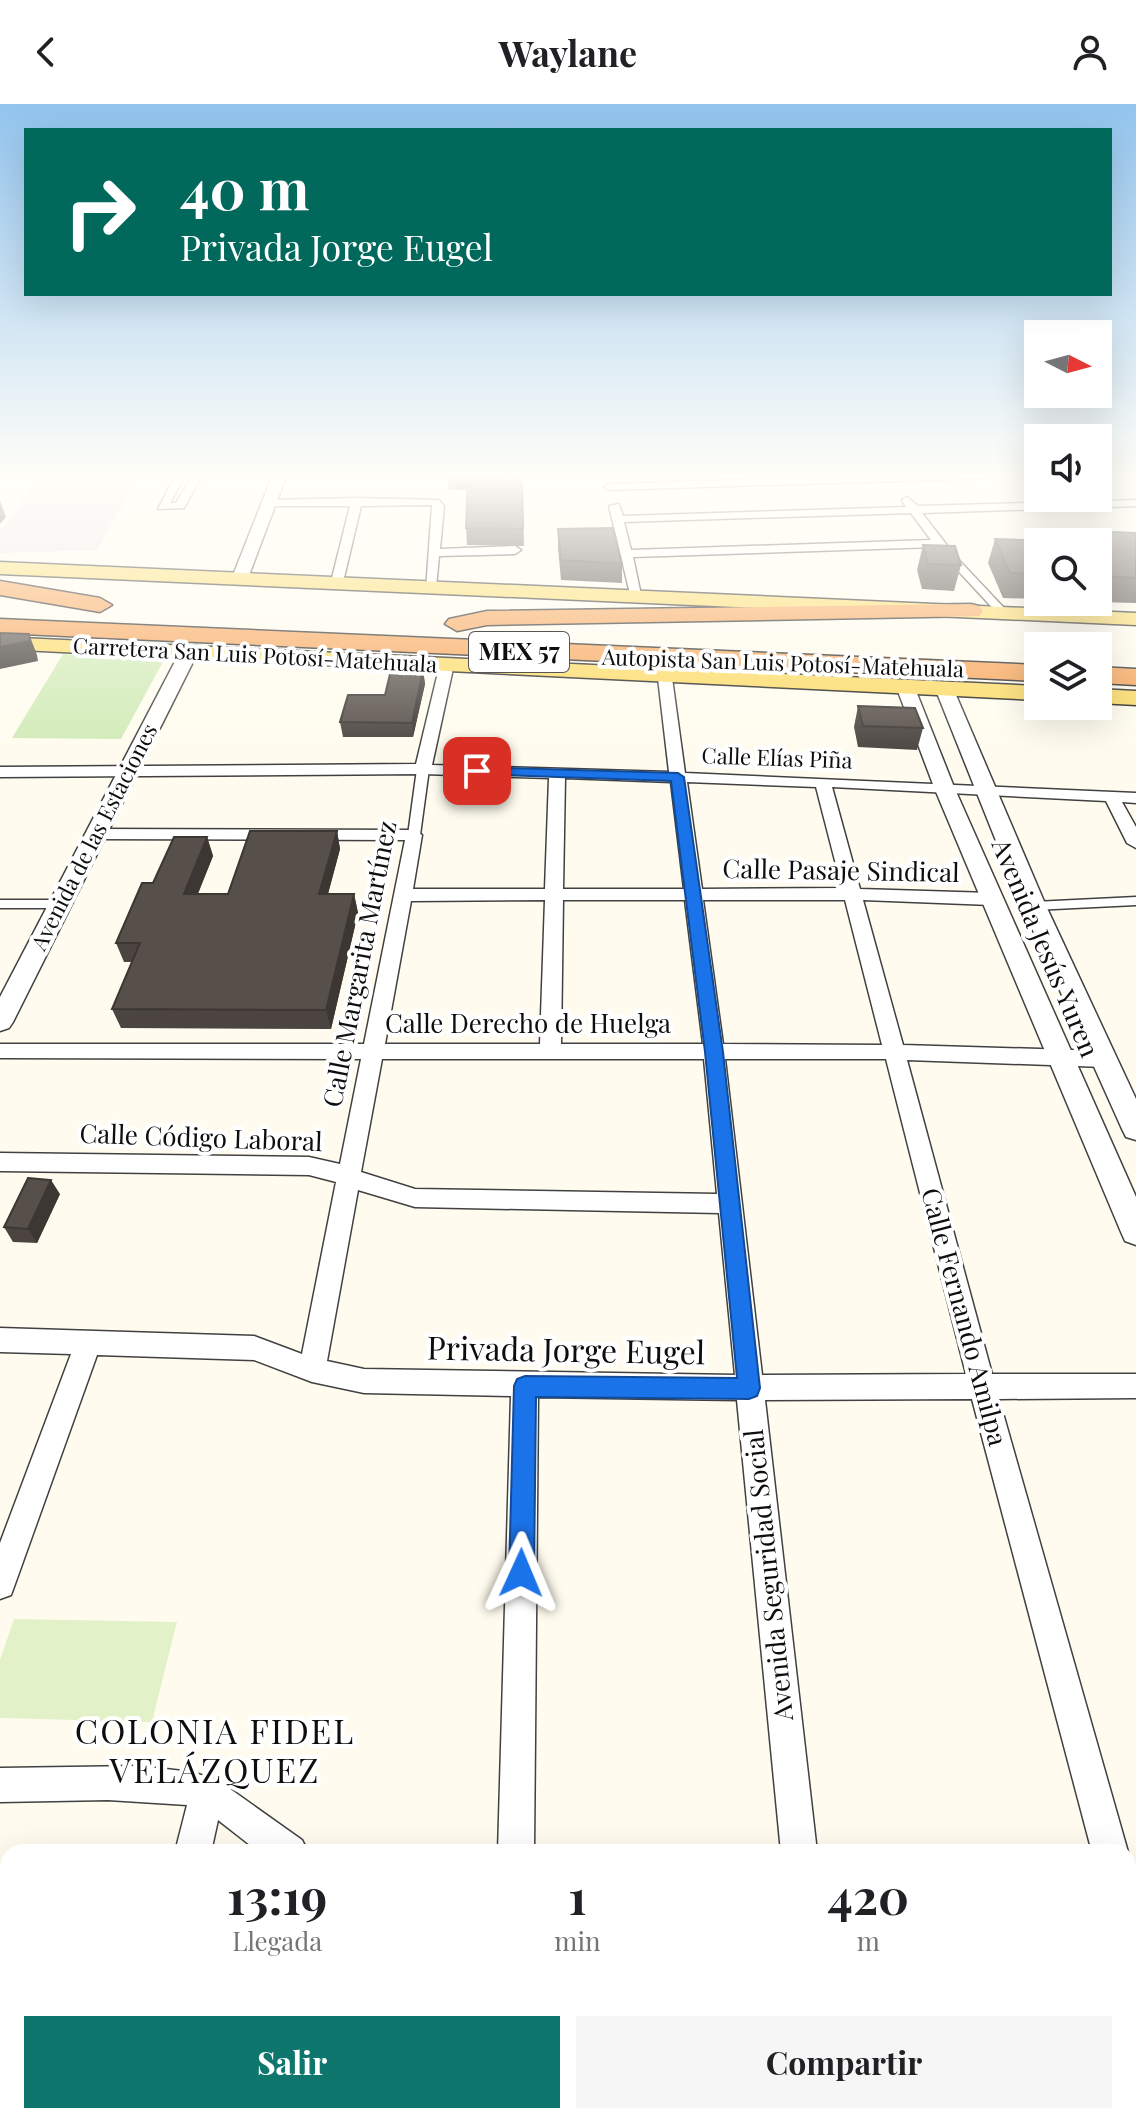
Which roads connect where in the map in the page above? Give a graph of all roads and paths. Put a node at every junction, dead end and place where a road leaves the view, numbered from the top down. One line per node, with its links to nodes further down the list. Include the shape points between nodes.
1 (6, 568): 7 (main road)
2 (244, 568): 7 (street)
3 (340, 568): 8 (street)
4 (432, 568): 9 (street)
5 (628, 568): 11 (street)
6 (961, 568): 17 (street)
7 (240, 578): 8 (main road)
8 (337, 582): 9 (main road)
9 (430, 587): 11 (main road)
10 (0, 588): 13 (highway)
11 (635, 595): 16 (main road)
12 (0, 601): 13 (highway)
13 (100, 605): 14 (highway)
14 (131, 607)
15 (206, 611): 19 (highway, MEX 57)
16 (971, 611): 17 (main road); 19 (highway, via 487,618)
17 (1000, 612): 18 (main road)
18 (1136, 619)
19 (457, 624): 21 (highway, MEX 57)
20 (0, 626): 22 (highway, Autopista San Luis Potosí-Matehuala / MEX 57)
21 (802, 637)
22 (267, 639): 24 (highway); 27 (highway, Autopista San Luis Potosí-Matehuala / MEX 57)
23 (0, 643): 24 (main road, Carretera San Luis Potosí-Matehuala)
24 (92, 647): 25 (main road, Carretera San Luis Potosí-Matehuala)
25 (189, 652): 26 (main road, Carretera San Luis Potosí-Matehuala); 38 (street, Avenida de las Estaciones)
26 (447, 664): 28 (main road, Carretera San Luis Potosí-Matehuala); 37 (street, Calle Margarita Martínez)
27 (1024, 672)
28 (665, 678): 30 (main road, Carretera San Luis Potosí-Matehuala); 41 (street, Avenida Seguridad Social)
29 (1112, 678): 31 (highway)
30 (779, 682): 32 (main road, Carretera San Luis Potosí-Matehuala); 34 (main road)
31 (1134, 684): 35 (main road)
32 (905, 686): 33 (main road, Carretera San Luis Potosí-Matehuala); 43 (street, Avenida Jesús Yuren)
33 (944, 688): 36 (main road, Carretera San Luis Potosí-Matehuala); 44 (street, Avenida Jesús Yuren)
34 (749, 689)
35 (1112, 691)
36 (1024, 692)
37 (423, 769): 38 (street, Calle Elías Piña); 40 (street, Calle Elías Piña); 48 (street, Calle Margarita Martínez)
38 (128, 771): 39 (street, Calle Elías Piña); 47 (street, Avenida de las Estaciones)
39 (0, 772)
40 (557, 775): 41 (street, Calle Elías Piña); 50 (street)
41 (678, 777): 42 (street, Calle Elías Piña); 53 (street, Avenida Seguridad Social)
42 (823, 782): 43 (street, Calle Elías Piña); 51 (street, Calle Fernando Amilpa)
43 (944, 787): 44 (street, Calle Elías Piña); 54 (street, Avenida Jesús Yuren)
44 (984, 790): 45 (street, Calle Elías Piña); 58 (street, Avenida Jesús Yuren)
45 (1111, 796): 46 (street, Calle Elías Piña); 49 (street)
46 (1136, 798)
47 (96, 834): 48 (street); 57 (street, Avenida de las Estaciones)
48 (414, 835): 52 (street, Calle Margarita Martínez)
49 (1136, 843)
50 (555, 894): 52 (street, Calle Pasaje Sindical); 53 (street, Calle Pasaje Sindical); 62 (street)
51 (854, 894): 53 (street, Calle Pasaje Sindical); 54 (street, Calle Pasaje Sindical); 64 (street, Calle Fernando Amilpa)
52 (401, 895): 61 (street, Calle Margarita Martínez)
53 (692, 895): 63 (street, Avenida Seguridad Social)
54 (991, 899): 65 (street, Avenida Jesús Yuren)
55 (1136, 901): 58 (street)
56 (0, 904): 57 (street)
57 (58, 904): 59 (street, Avenida de las Estaciones)
58 (1034, 906): 66 (street, Avenida Jesús Yuren)
59 (0, 1022)
60 (0, 1051): 61 (street, Calle Derecho de Huelga)
61 (372, 1052): 62 (street, Calle Derecho de Huelga); 69 (street, Calle Margarita Martínez)
62 (550, 1052): 63 (street, Calle Derecho de Huelga)
63 (714, 1052): 64 (street, Calle Derecho de Huelga); 70 (street, Avenida Seguridad Social)
64 (895, 1052): 65 (street, Calle Derecho de Huelga); 78 (street, Calle Fernando Amilpa)
65 (1059, 1057): 66 (street, Calle Derecho de Huelga); 71 (street, Avenida Jesús Yuren)
66 (1104, 1059): 67 (street, Avenida Jesús Yuren)
67 (1135, 1123)
68 (0, 1162): 69 (street, Calle Código Laboral, via 287,1165)
69 (349, 1176): 70 (street, Calle Código Laboral, via 415,1198); 74 (street, Calle Margarita Martínez)
70 (730, 1204): 77 (street, Avenida Seguridad Social)
71 (1136, 1232)
72 (0, 1340): 73 (street, Privada Jorge Eugel)
73 (89, 1341): 74 (street, Privada Jorge Eugel, via 254,1348); 79 (street)
74 (312, 1370): 75 (street, Privada Jorge Eugel, via 364,1381)
75 (525, 1386): 77 (street, Privada Jorge Eugel); 84 (street)
76 (1136, 1386): 78 (street, Privada Jorge Eugel)
77 (749, 1388): 78 (street, Privada Jorge Eugel); 85 (street, Avenida Seguridad Social)
78 (983, 1389): 86 (street, Calle Fernando Amilpa)
79 (0, 1584)
80 (0, 1785): 81 (street, via 170,1784)
81 (207, 1793): 82 (street); 83 (street)
82 (195, 1844)
83 (276, 1844)
84 (516, 1844)
85 (798, 1844)
86 (1108, 1844)

